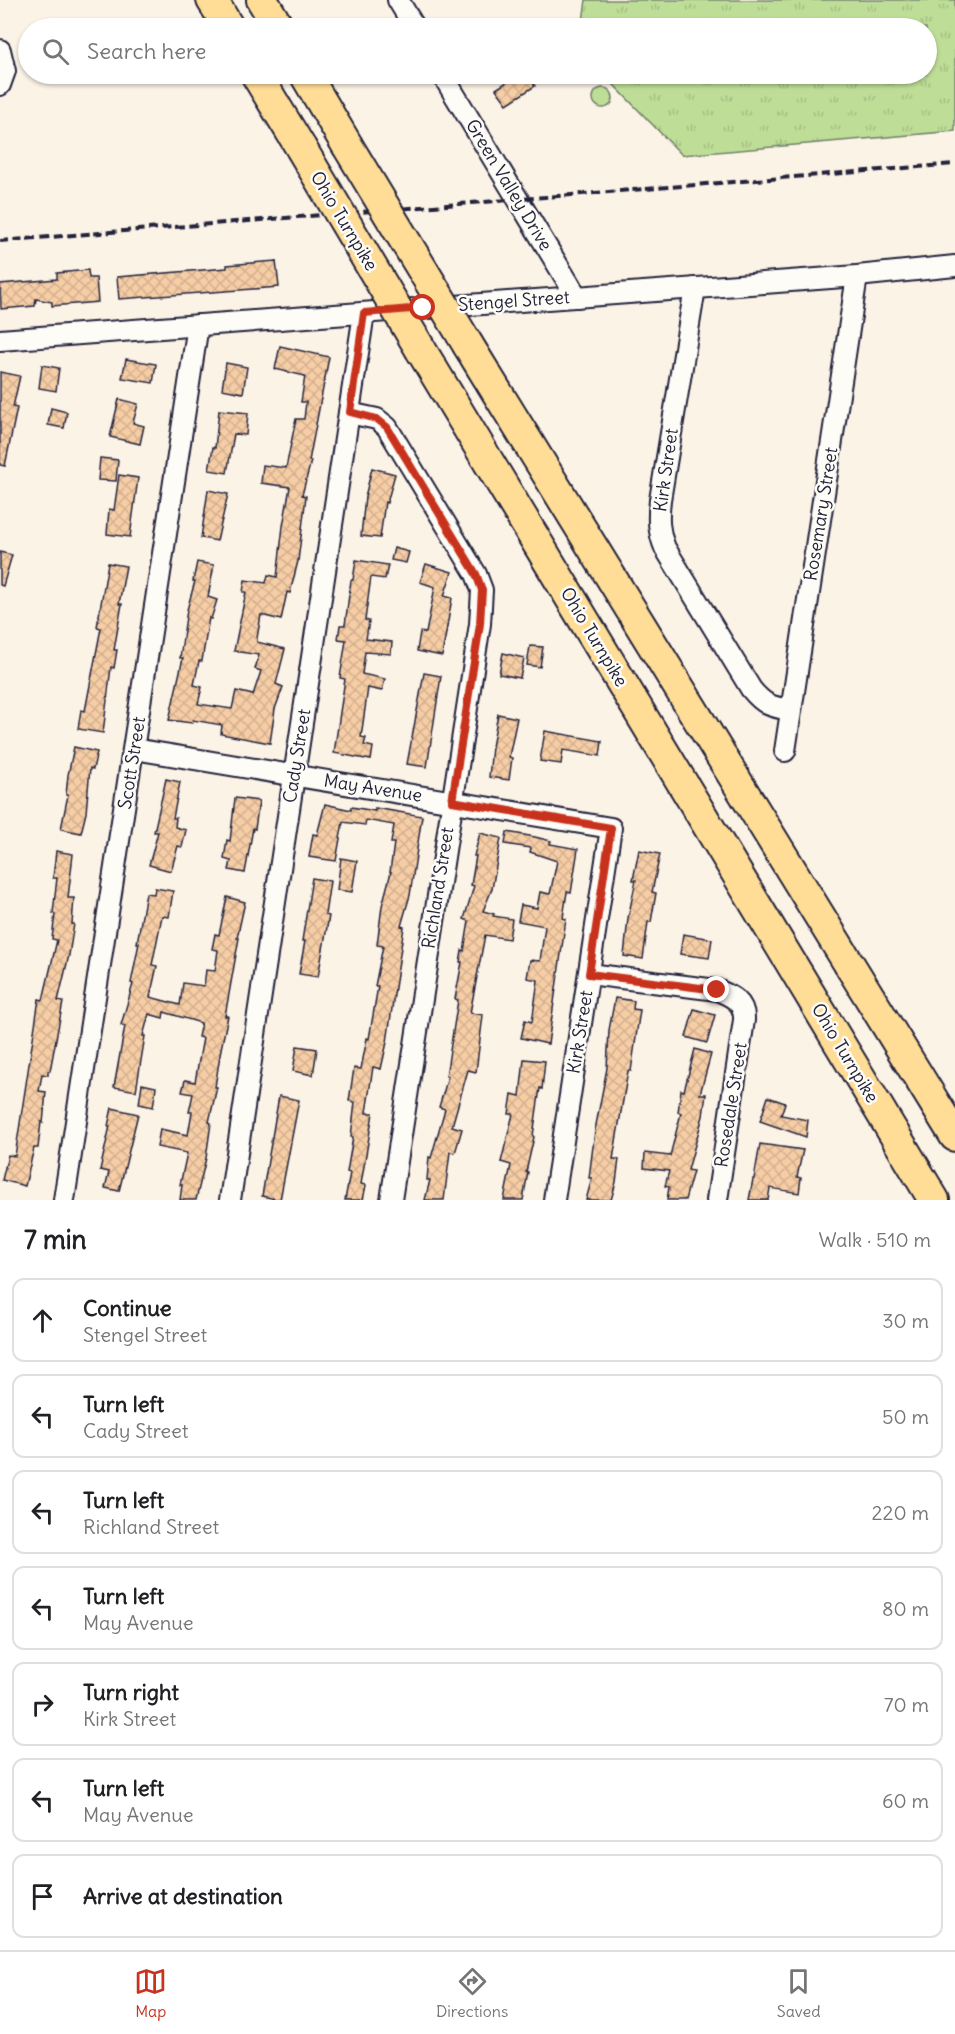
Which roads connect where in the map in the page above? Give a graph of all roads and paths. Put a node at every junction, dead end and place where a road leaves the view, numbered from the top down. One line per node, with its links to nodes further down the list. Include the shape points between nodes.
1 (212, 0): 4 (highway)
2 (262, 0): 5 (highway)
3 (398, 0): 6 (street)
4 (223, 18)
5 (273, 18)
6 (409, 18)
7 (0, 50): 11 (street, via 5,71)
8 (262, 84): 33 (highway, Ohio Turnpike, bridge)
9 (311, 84): 27 (highway, bridge)
10 (448, 84): 15 (street, Green Valley Drive)
11 (0, 85)
12 (955, 266): 13 (street, Stengel Street)
13 (857, 276): 14 (street, Stengel Street); 20 (street, Rosemary Street)
14 (694, 288): 15 (street, Stengel Street); 20 (street, Kirk Street, via 660,500 659,533 751,689 760,701 773,708)
15 (577, 297): 16 (street, Stengel Street)
16 (364, 313): 17 (street, Stengel Street); 19 (street, Cady Street)
17 (198, 326): 18 (street, Stengel Street); 21 (street, Scott Street)
18 (0, 340)
19 (350, 412): 23 (street, Cady Street); 24 (street, Richland Street, via 377,419 387,427 482,590)
20 (791, 710): 22 (street, Rosemary Street)
21 (134, 748): 23 (street, May Avenue); 28 (street, Scott Street)
22 (785, 751)
23 (294, 775): 24 (street, May Avenue); 29 (street, Cady Street)
24 (452, 801): 25 (street, May Avenue); 30 (street, Richland Street)
25 (611, 828): 26 (street, Kirk Street)
26 (589, 974): 31 (street, Kirk Street); 32 (street, Rosedale Street, via 717,990 736,999 744,1011)
27 (955, 1136)
28 (64, 1200)
29 (230, 1200)
30 (391, 1200)
31 (554, 1200)
32 (717, 1200)
33 (934, 1200)

